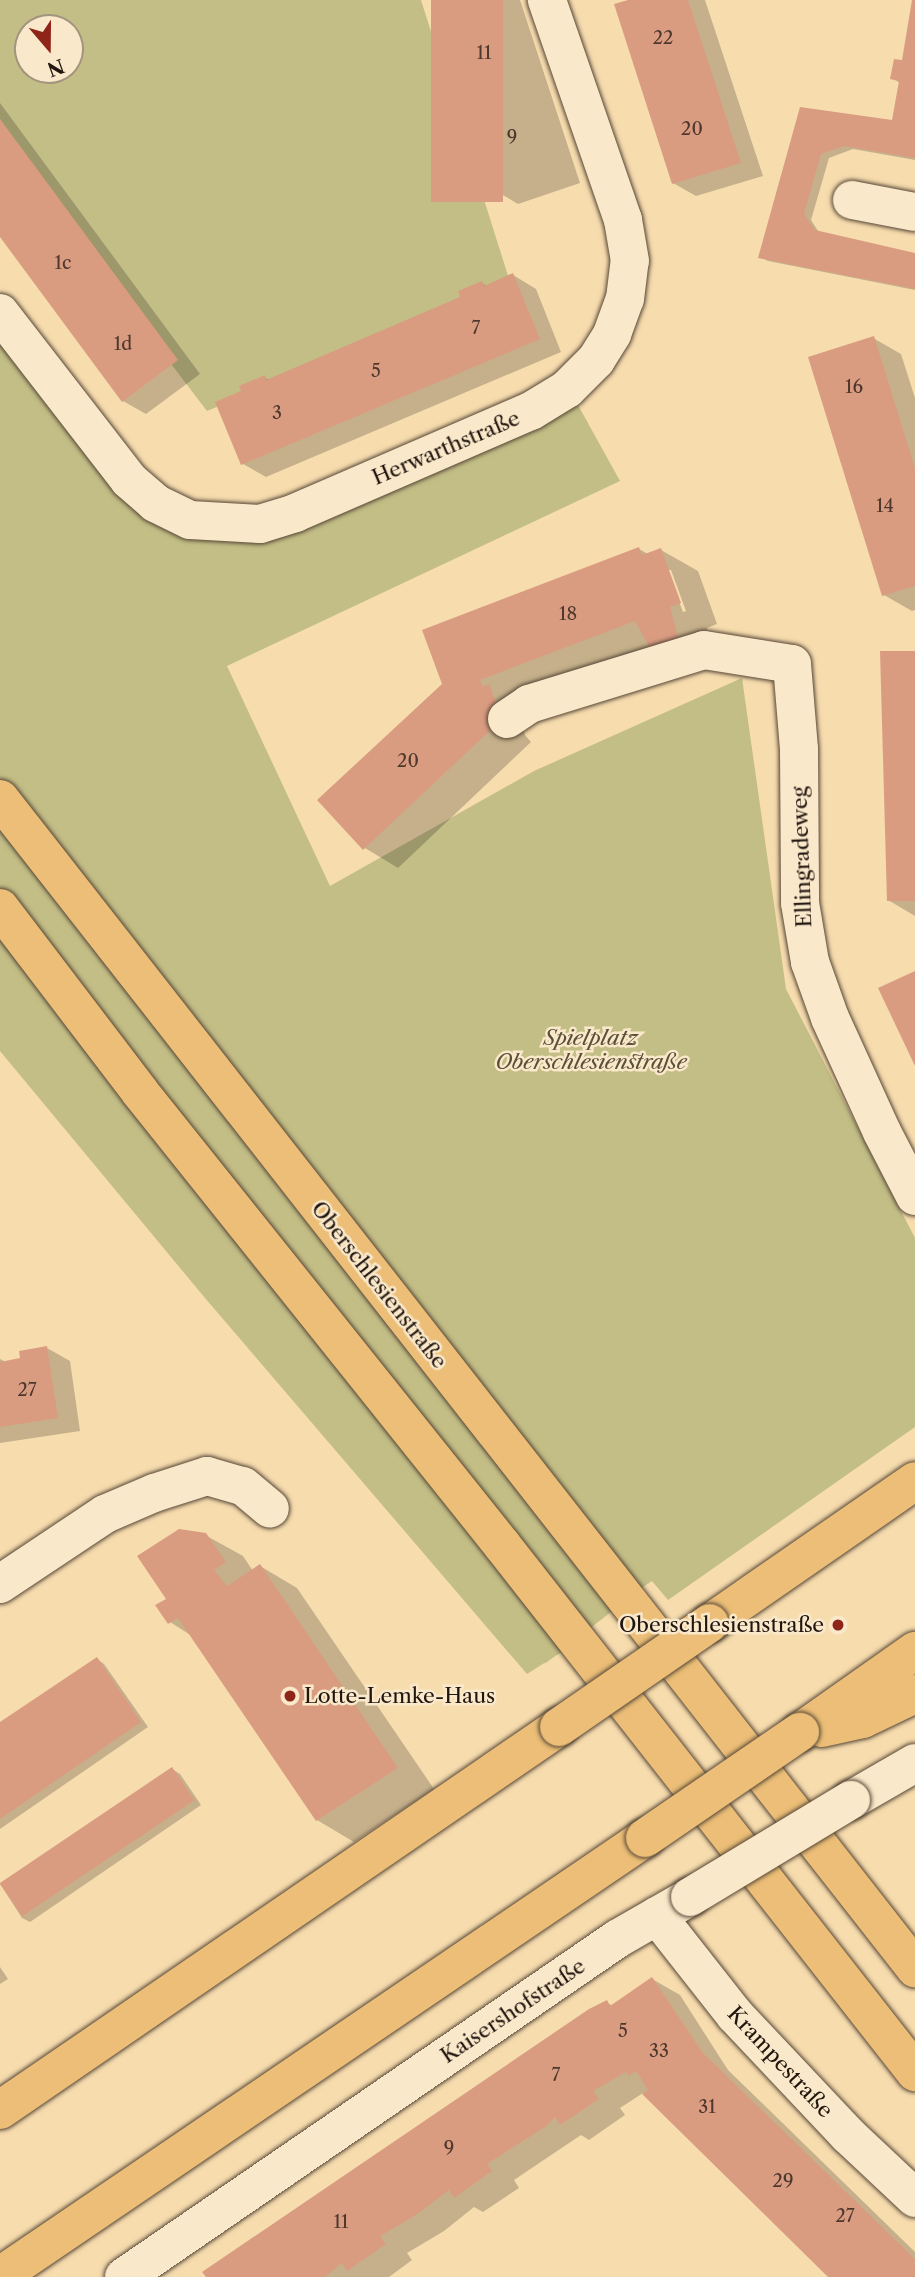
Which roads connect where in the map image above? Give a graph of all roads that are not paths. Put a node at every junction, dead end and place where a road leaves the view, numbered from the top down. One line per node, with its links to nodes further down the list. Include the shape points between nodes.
1 (547, 0): 4 (street, Herwarthstraße, via 623,220 630,261 625,299 596,360 567,389 531,411 295,513 260,524 190,520 155,503 129,480)
2 (852, 200): 3 (street)
3 (915, 212)
4 (0, 313)
5 (507, 719): 8 (street, Ellingradeweg, via 529,704 704,649 792,664 799,749 800,903 810,962 830,1018)
6 (0, 799): 17 (main road, Oberschlesienstraße)
7 (0, 908): 18 (main road, via 140,1092)
8 (915, 1196)
9 (915, 1481): 19 (main road, bridge)
10 (270, 1509): 11 (street, via 243,1486 206,1476 105,1514)
11 (0, 1584)
12 (915, 1651): 14 (main road)
13 (915, 1694): 14 (main road, via 863,1719)
14 (800, 1732): 21 (main road, bridge)
15 (915, 1763): 16 (street, Kaisershofstraße, bridge)
16 (657, 1916): 20 (street, Krampestraße, via 735,2015 848,2135); 22 (street, Kaisershofstraße)
17 (915, 1968)
18 (915, 2073)
19 (0, 2110)
20 (915, 2198)
21 (0, 2276)
22 (124, 2277)

